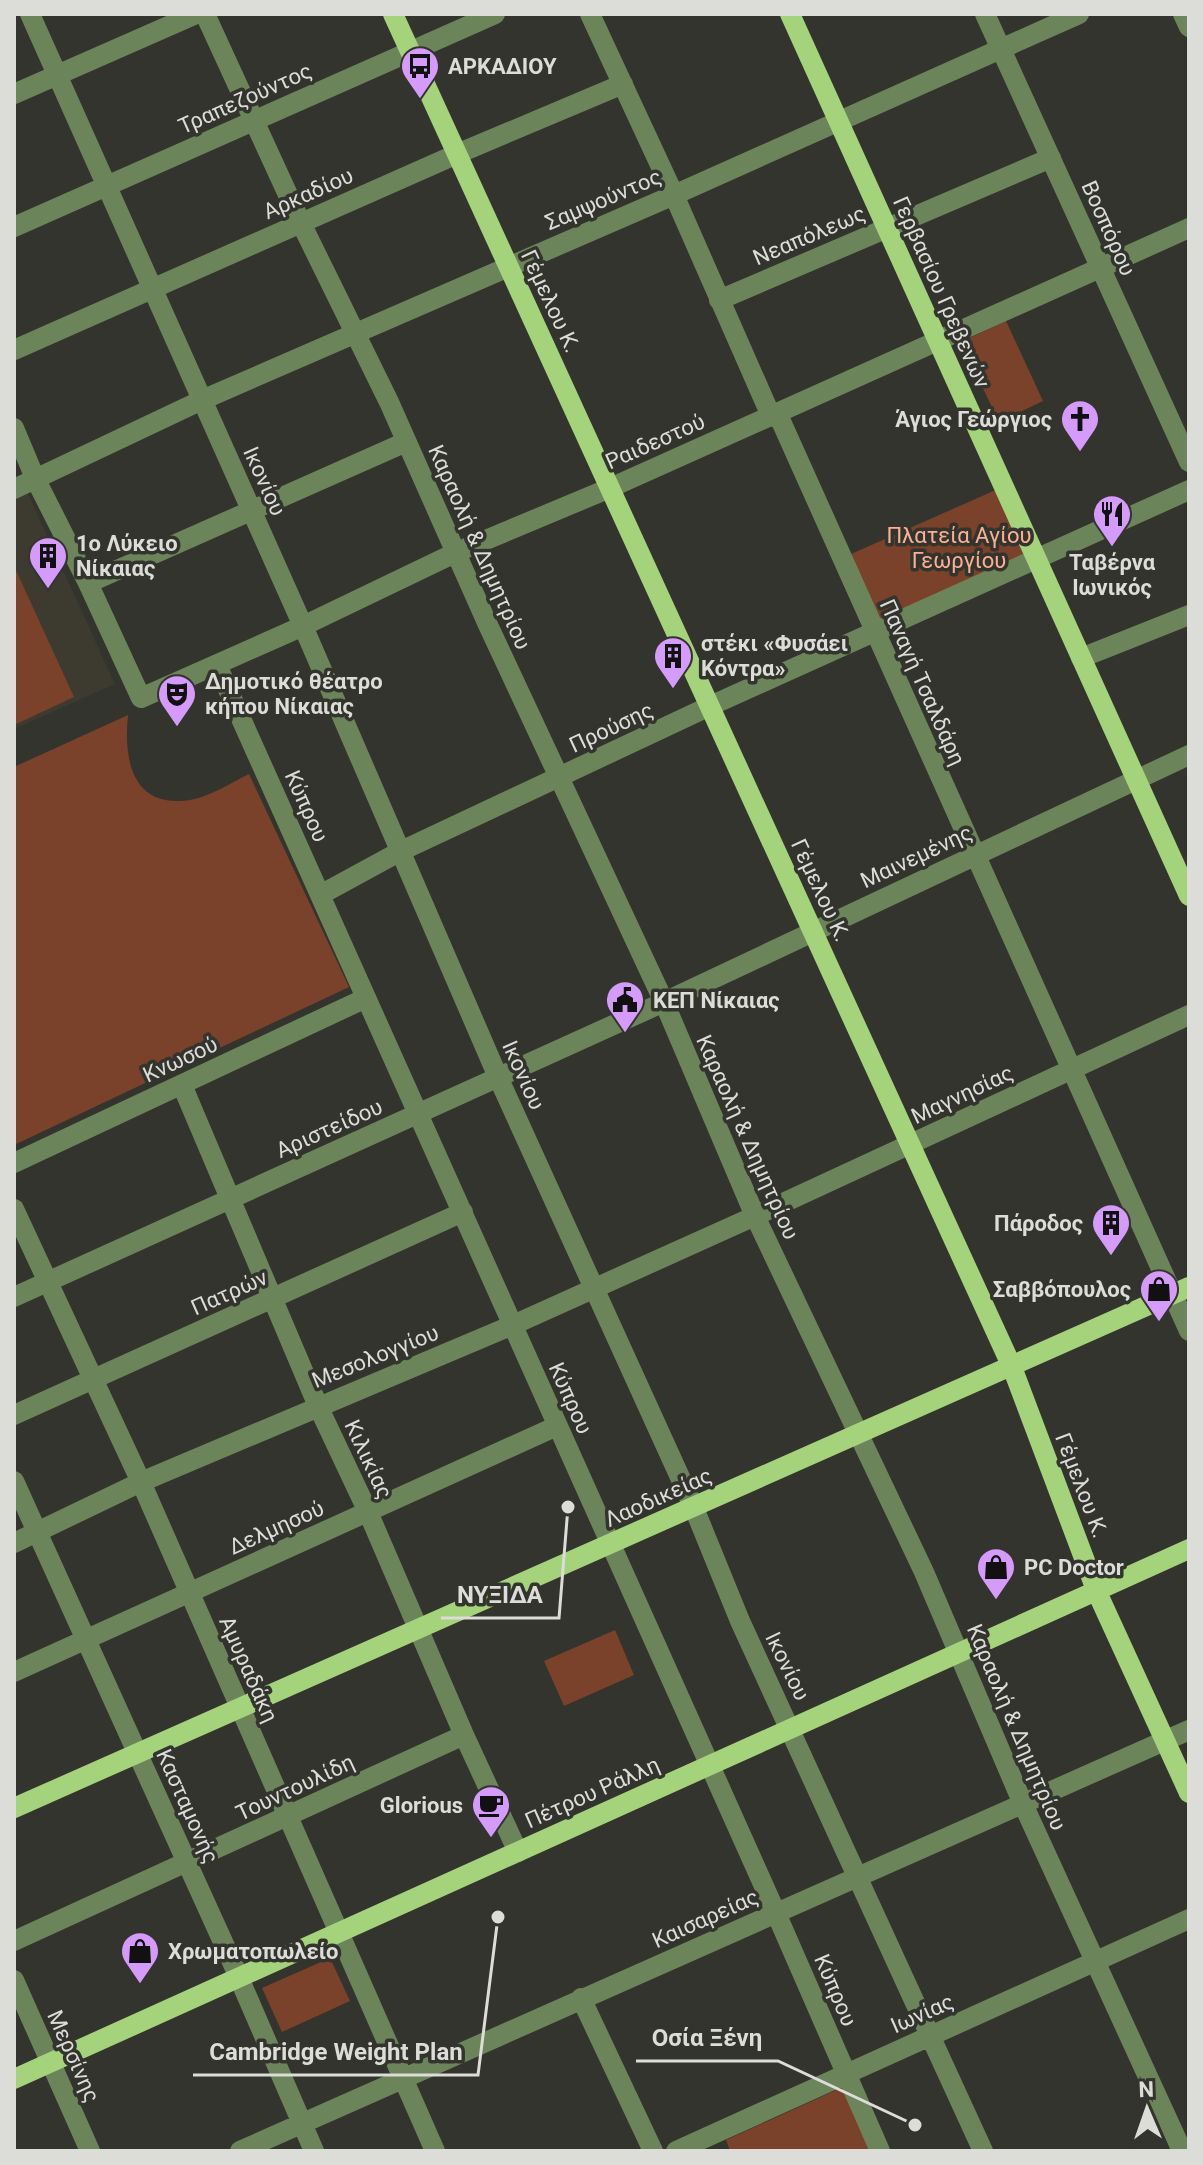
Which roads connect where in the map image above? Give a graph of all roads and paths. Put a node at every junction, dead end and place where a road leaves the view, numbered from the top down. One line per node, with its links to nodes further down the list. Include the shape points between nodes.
1 (30, 14): 14 (street, Ικονίου)
2 (196, 14): 14 (street)
3 (205, 14): 17 (street, Καραολή & Δημητρίου)
4 (393, 14): 13 (main road, Γέμελου Κ.)
5 (495, 14): 13 (street, Τραπεζούντος)
6 (590, 14): 15 (street, Παναγή Τσαλδάρη)
7 (790, 14): 18 (main road, Γερβασίου Γρεβενών)
8 (985, 14): 12 (street, Βοσπόρου)
9 (1079, 14): 12 (street, Σαμψούντος)
10 (1183, 14): 11 (street)
11 (1189, 27)
12 (1001, 49): 18 (street, Σαμψούντος); 20 (street, Βοσπόρου)
13 (410, 51): 17 (street, Τραπεζούντος); 19 (main road, Γέμελου Κ.)
14 (57, 75): 16 (street); 21 (street, Ικονίου)
15 (623, 84): 19 (street, Αρκαδίου); 22 (street, Παναγή Τσαλδάρη)
16 (14, 94)
17 (254, 120): 21 (street, Τραπεζούντος); 23 (street, Καραολή & Δημητρίου)
18 (839, 120): 22 (street, Σαμψούντος); 25 (main road, Γερβασίου Γρεβενών)
19 (457, 154): 23 (street, Αρκαδίου); 27 (main road, Γέμελου Κ.)
20 (1051, 158): 25 (street, Νεαπόλεως); 28 (street, Βοσπόρου)
21 (106, 186): 24 (street, Τραπεζούντος); 29 (street, Ικονίου)
22 (674, 195): 27 (street, Σαμψούντος); 30 (street, Παναγή Τσαλδάρη)
23 (301, 223): 29 (street, Αρκαδίου); 31 (street, Καραολή & Δημητρίου)
24 (14, 227)
25 (887, 228): 30 (street, Νεαπόλεως); 32 (main road, Γερβασίου Γρεβενών)
26 (1189, 228): 28 (street, Ραιδεστού)
27 (508, 266): 31 (street, Σαμψούντος); 40 (main road, Γέμελου Κ.)
28 (1101, 268): 32 (street, Ραιδεστού); 38 (street, Βοσπόρου)
29 (153, 289): 33 (street, Αρκαδίου); 34 (street, Ικονίου)
30 (719, 300): 35 (street, Παναγή Τσαλδάρη)
31 (357, 333): 34 (street, Σαμψούντος); 37 (street, Καραολή & Δημητρίου)
32 (938, 341): 35 (street, Ραιδεστού); 45 (main road, Γερβασίου Γρεβενών)
33 (14, 350)
34 (202, 400): 39 (street, Σαμψούντος); 43 (street, Ικονίου)
35 (771, 416): 40 (street, Ραιδεστού); 49 (street, Παναγή Τσαλδάρη, via 780,419)
36 (14, 428): 39 (street)
37 (406, 442): 43 (street); 44 (street, Καραολή & Δημητρίου)
38 (1189, 462)
39 (35, 478): 41 (street, Σαμψούντος); 46 (street)
40 (610, 488): 44 (street, Ραιδεστού); 52 (main road, Γέμελου Κ.)
41 (14, 489)
42 (1189, 490): 45 (street, Προύσης)
43 (252, 510): 46 (street); 48 (street, Ικονίου)
44 (457, 552): 48 (street, Ραιδεστού); 54 (street, Καραολή & Δημητρίου)
45 (1037, 560): 49 (street, Προύσης); 50 (main road, Γερβασίου Γρεβενών)
46 (88, 583): 51 (street, Ραιδεστού, via 141,698)
47 (1189, 615): 50 (street)
48 (303, 626): 51 (street, Ραιδεστού); 56 (street, Ικονίου)
49 (875, 633): 52 (street, Προύσης); 57 (street, Παναγή Τσαλδάρη)
50 (1081, 658): 55 (main road, Γερβασίου Γρεβενών)
51 (217, 665): 58 (street, Κύπρου)
52 (710, 706): 54 (street, Προύσης); 60 (main road, Γέμελου Κ.)
53 (1189, 755): 55 (street, Μαινεμένης)
54 (559, 778): 56 (street, Προύσης); 62 (street, Καραολή & Δημητρίου)
55 (1136, 780): 57 (street, Μαινεμένης); 59 (main road, Γερβασίου Γρεβενών)
56 (399, 852): 58 (street, Προύσης); 65 (street, Ικονίου)
57 (975, 855): 60 (street, Μαινεμένης); 64 (street, Παναγή Τσαλδάρη)
58 (320, 895): 61 (street, Κύπρου)
59 (1189, 896)
60 (813, 931): 62 (street, Μαινεμένης); 68 (main road, Γέμελου Κ.)
61 (366, 998): 66 (street, Κνωσού); 67 (street, Κύπρου)
62 (664, 1002): 65 (street, Αριστείδου); 73 (street, Καραολή & Δημητρίου)
63 (1189, 1015): 64 (street, Μαγνησίας)
64 (1072, 1070): 68 (street, Μαγνησίας); 76 (street, Παναγή Τσαλδάρη)
65 (498, 1077): 67 (street, Αριστείδου); 75 (street, Ικονίου)
66 (182, 1085): 69 (street, Κνωσού); 70 (street, Κιλικίας)
67 (418, 1113): 70 (street, Αριστείδου); 72 (street, Κύπρου)
68 (910, 1144): 73 (street, Μαγνησίας); 81 (main road, Γέμελου Κ.)
69 (14, 1163)
70 (231, 1198): 74 (street, Αριστείδου); 78 (street, Κιλικίας)
71 (14, 1209): 74 (street, Αμυραδάκη)
72 (463, 1212): 78 (street, Πατρών); 79 (street, Κύπρου)
73 (755, 1216): 75 (street, Μεσολογγίου); 86 (street, Καραολή & Δημητρίου)
74 (47, 1282): 77 (street, Αριστείδου); 82 (street, Αμυραδάκη)
75 (593, 1289): 79 (street, Μεσολογγίου); 89 (street, Ικονίου)
76 (1181, 1291): 80 (street, Παναγή Τσαλδάρη); 81 (main road, Λαοδικείας)
77 (14, 1297)
78 (273, 1298): 82 (street, Πατρών); 83 (street, Κιλικίας)
79 (513, 1325): 83 (street, Μεσολογγίου); 85 (street, Κύπρου)
80 (1189, 1331)
81 (1012, 1367): 86 (main road, Λαοδικείας); 95 (main road, Γέμελου Κ.)
82 (92, 1379): 84 (street, Πατρών); 88 (street, Αμυραδάκη)
83 (318, 1406): 88 (street, Μεσολογγίου); 90 (street, Κιλικίας)
84 (14, 1415)
85 (557, 1426): 90 (street, Δελμησού); 93 (street, Κύπρου)
86 (861, 1434): 89 (main road, Λαοδικείας); 99 (street, Καραολή & Δημητρίου)
87 (14, 1481): 91 (street, Κασταμονής)
88 (141, 1482): 91 (street, Μεσολογγίου); 96 (street, Αμυραδάκη)
89 (694, 1508): 93 (main road, Λαοδικείας); 102 (street, Ικονίου)
90 (368, 1512): 96 (street, Δελμησού); 97 (street, Κιλικίας)
91 (37, 1532): 92 (street, Μεσολογγίου); 98 (street, Κασταμονής)
92 (14, 1543)
93 (611, 1544): 97 (main road, Λαοδικείας); 107 (street, Κύπρου)
94 (1189, 1549): 95 (main road, Πέτρου Ράλλη)
95 (1096, 1590): 99 (main road, Πέτρου Ράλλη); 105 (main road, Γέμελου Κ.)
96 (188, 1593): 98 (street, Δελμησού); 101 (street, Αμυραδάκη)
97 (419, 1629): 101 (main road, Λαοδικείας); 104 (street, Κιλικίας)
98 (87, 1639): 100 (street, Δελμησού); 106 (street, Κασταμονής)
99 (958, 1653): 102 (main road, Πέτρου Ράλλη); 109 (street, Καραολή & Δημητρίου)
100 (14, 1672)
101 (240, 1708): 106 (main road, Λαοδικείας); 111 (street, Αμυραδάκη)
102 (791, 1728): 107 (main road, Πέτρου Ράλλη); 114 (street, Ικονίου)
103 (1189, 1730): 105 (street, Καισαρείας)
104 (464, 1735): 111 (street, Τουντουλίδη); 112 (street, Κιλικίας)
105 (1165, 1741): 108 (main road, Γέμελου Κ.); 109 (street, Καισαρείας)
106 (138, 1753): 110 (main road, Λαοδικείας); 113 (street, Κασταμονής)
107 (710, 1765): 112 (main road, Πέτρου Ράλλη); 115 (street, Κύπρου)
108 (1189, 1793)
109 (1023, 1804): 114 (street, Καισαρείας); 119 (street, Καραολή & Δημητρίου)
110 (14, 1808)
111 (289, 1816): 113 (street, Τουντουλίδη); 117 (street, Αμυραδάκη)
112 (518, 1852): 117 (main road, Πέτρου Ράλλη)
113 (186, 1863): 118 (street, Τουντουλίδη); 120 (street, Κασταμονής)
114 (858, 1878): 115 (street, Καισαρείας); 123 (street, Ικονίου)
115 (776, 1913): 122 (street, Καισαρείας); 125 (street, Κύπρου)
116 (1189, 1919): 119 (street, Ιωνίας)
117 (340, 1932): 120 (main road, Πέτρου Ράλλη); 127 (street, Αμυραδάκη)
118 (14, 1941)
119 (1095, 1961): 123 (street, Ιωνίας); 137 (street, Καραολή & Δημητρίου)
120 (239, 1977): 124 (main road, Πέτρου Ράλλη); 128 (street, Κασταμονής)
121 (14, 1980): 124 (street, Μερσίνης)
122 (581, 1998): 127 (street, Καισαρείας); 133 (street)
123 (932, 2035): 125 (street, Ιωνίας); 136 (street, Ικονίου)
124 (51, 2062): 126 (main road, Πέτρου Ράλλη); 129 (street, Μερσίνης)
125 (846, 2074): 134 (street, Ιωνίας); 135 (street, Κύπρου)
126 (14, 2079)
127 (403, 2079): 128 (street, Καισαρείας); 132 (street, Αμυραδάκη)
128 (302, 2124): 130 (street, Καισαρείας); 131 (street, Κασταμονής)
129 (90, 2151)
130 (240, 2151)
131 (314, 2151)
132 (435, 2151)
133 (653, 2151)
134 (676, 2151)
135 (880, 2151)
136 (983, 2151)
137 (1182, 2151)

